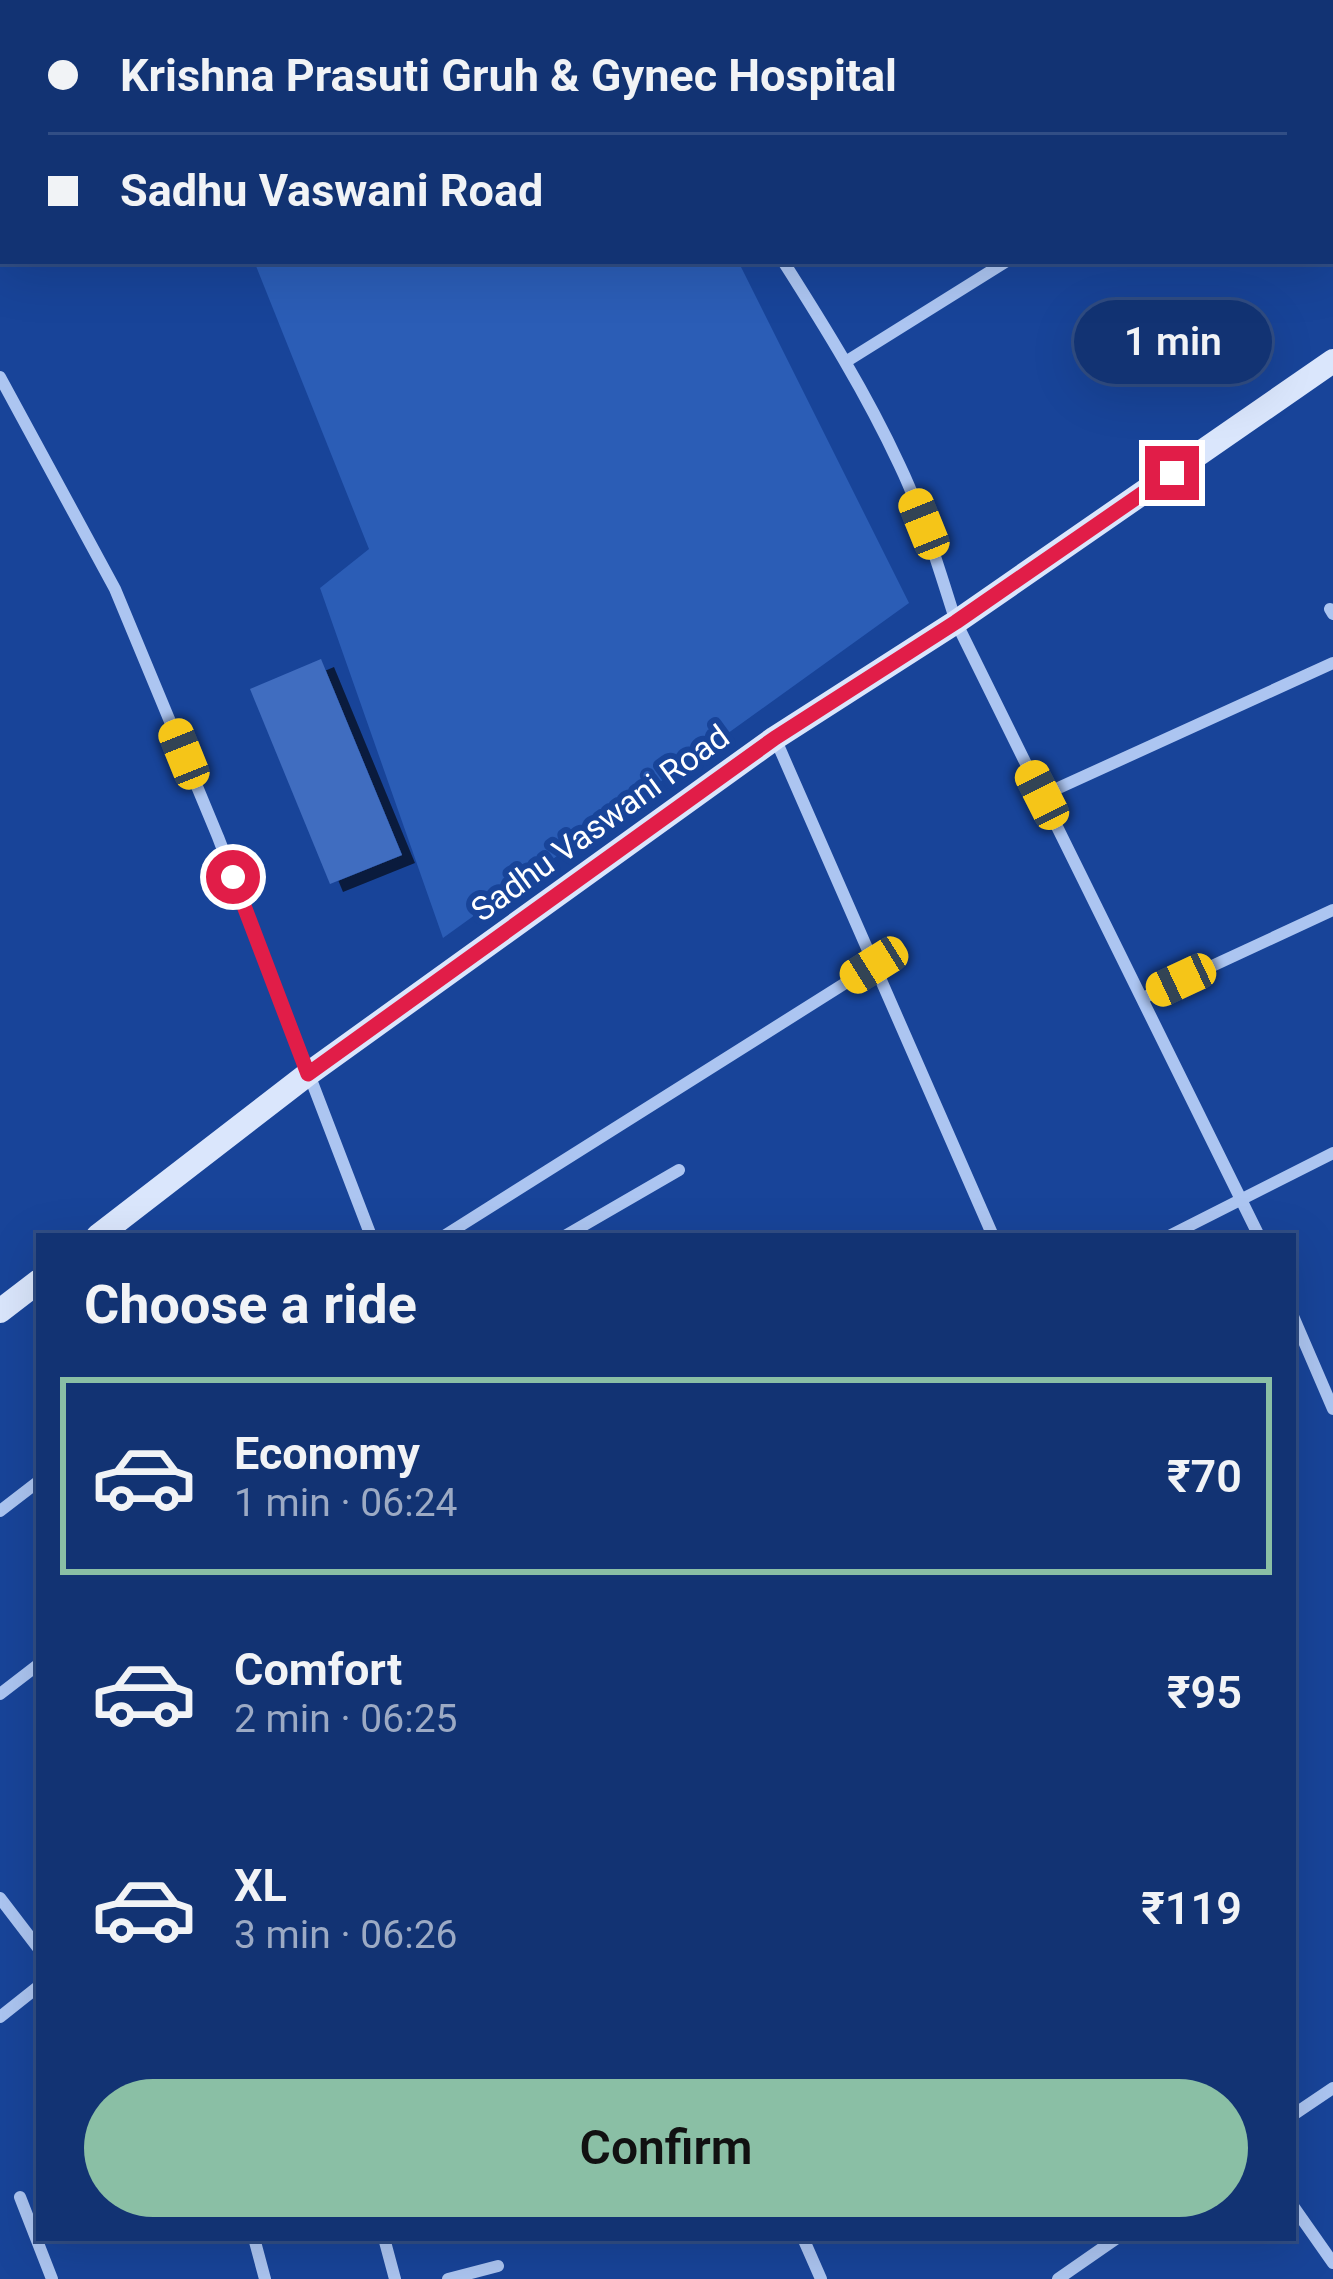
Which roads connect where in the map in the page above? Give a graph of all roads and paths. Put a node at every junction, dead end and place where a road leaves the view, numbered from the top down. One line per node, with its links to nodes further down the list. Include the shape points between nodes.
1 (785, 264): 4 (street)
2 (1002, 264): 4 (street)
3 (1333, 361): 6 (street, Sadhu Vaswani Road)
4 (847, 362): 6 (street, via 901,466)
5 (0, 377): 13 (street, via 115,589)
6 (956, 622): 8 (street, Sadhu Vaswani Road); 9 (street)
7 (1333, 663): 9 (street)
8 (775, 738): 11 (street); 13 (street, Sadhu Vaswani Road)
9 (1042, 795): 12 (street)
10 (1333, 910): 12 (street)
11 (874, 965): 19 (street); 21 (street)
12 (1143, 998): 16 (street)
13 (308, 1074): 17 (street, Sadhu Vaswani Road); 18 (street)
14 (1333, 1153): 16 (street)
15 (680, 1170): 20 (street)
16 (1243, 1198): 22 (street); 23 (street)
17 (102, 1233)
18 (369, 1233)
19 (449, 1233)
20 (570, 1233)
21 (992, 1233)
22 (1175, 1233)
23 (1258, 1233)
24 (36, 1283): 25 (street)
25 (0, 1311)
26 (1296, 1323): 27 (street)
27 (1332, 1403)
28 (36, 1483): 29 (street)
29 (0, 1510)
30 (36, 1666): 31 (street)
31 (0, 1694)
32 (0, 1898): 33 (street)
33 (36, 1945)
34 (36, 1989): 35 (street)
35 (0, 2018)
36 (1333, 2089): 37 (street)
37 (1296, 2114)
38 (20, 2197): 40 (street)
39 (1296, 2210): 46 (street)
40 (36, 2238)
41 (37, 2241): 48 (street)
42 (255, 2241): 49 (street)
43 (385, 2241): 50 (street)
44 (804, 2241): 52 (street)
45 (1113, 2241): 53 (street)
46 (1333, 2264)
47 (498, 2266): 51 (street)
48 (52, 2279)
49 (265, 2279)
50 (395, 2279)
51 (448, 2279)
52 (821, 2279)
53 (1058, 2279)

